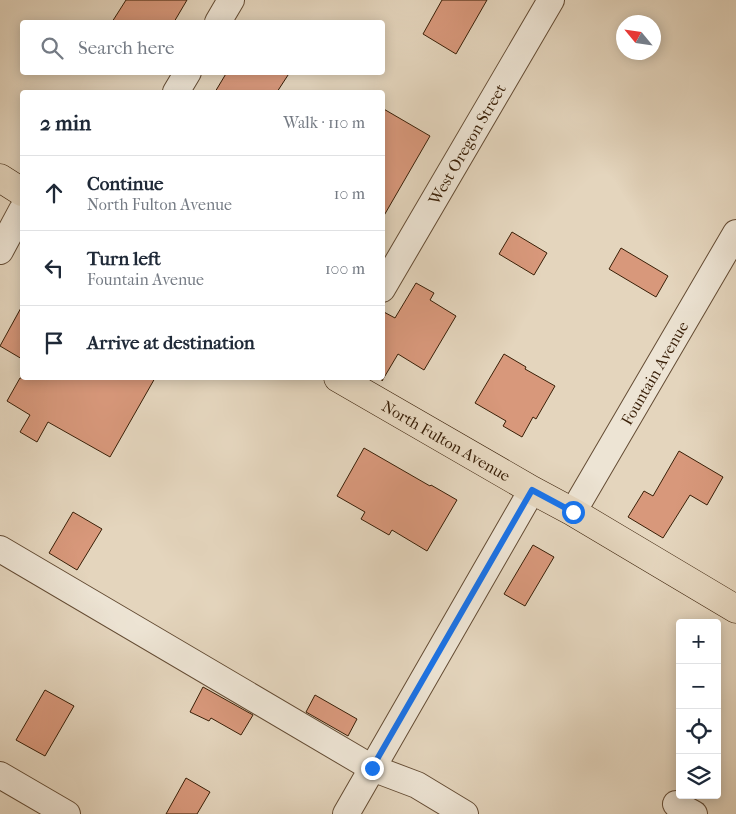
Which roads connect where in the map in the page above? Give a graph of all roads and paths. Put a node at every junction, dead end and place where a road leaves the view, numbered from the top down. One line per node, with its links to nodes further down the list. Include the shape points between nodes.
1 (231, 0): 3 (street)
2 (551, 0): 11 (street, West Oregon Street)
3 (219, 20)
4 (186, 75): 5 (street)
5 (177, 90)
6 (0, 178): 7 (main road)
7 (20, 191)
8 (20, 214): 10 (street)
9 (736, 234): 14 (street, Fountain Avenue)
10 (0, 250)
11 (385, 285)
12 (341, 380): 13 (main road, North Fulton Avenue)
13 (532, 490): 14 (main road, North Fulton Avenue); 17 (street)
14 (573, 512): 16 (main road, North Fulton Avenue)
15 (0, 549): 17 (street)
16 (736, 610)
17 (372, 768): 20 (street); 21 (street, via 417,785)
18 (0, 775): 19 (street)
19 (67, 814)
20 (346, 814)
21 (465, 814)

